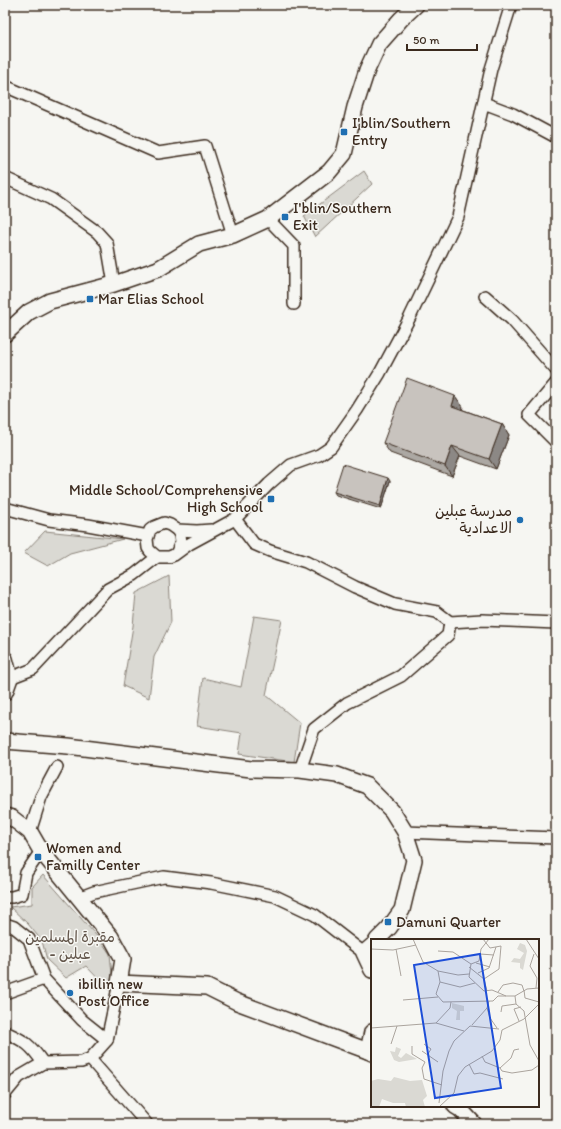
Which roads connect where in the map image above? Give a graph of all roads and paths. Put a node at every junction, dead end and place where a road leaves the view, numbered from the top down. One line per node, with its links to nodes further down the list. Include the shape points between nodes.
1 (416, 5): 7 (street, via 379,44 355,107 343,157 329,172)
2 (511, 5): 4 (street)
3 (5, 86): 8 (street, via 158,153 205,146)
4 (484, 103): 5 (street, via 513,114); 17 (street, via 458,217 380,373 331,447 319,455 291,465)
5 (556, 137)
6 (5, 178): 9 (street, via 50,199 97,232 107,243)
7 (268, 219): 8 (street); 11 (street, via 294,246)
8 (233, 235): 9 (street, via 200,244 158,269)
9 (114, 284): 12 (street, via 44,304 29,312)
10 (485, 296): 13 (street, via 512,320)
11 (294, 304)
12 (5, 334)
13 (556, 370)
14 (556, 383): 15 (street, via 529,415)
15 (556, 442)
16 (5, 508): 20 (street, via 49,520)
17 (235, 519): 18 (street); 23 (street, via 254,544 306,562 395,604 437,612)
18 (216, 529): 19 (street); 21 (street)
19 (177, 530): 20 (street, via 170,524 159,524 150,530); 21 (street, via 181,542)
20 (148, 536): 22 (street, via 148,548)
21 (177, 552): 22 (street, via 169,558)
22 (157, 557): 26 (street, via 134,575 108,590 33,669)
23 (450, 622): 24 (street); 29 (street, via 448,634 401,676 347,702 314,729)
24 (556, 622)
25 (5, 659): 26 (street)
26 (8, 685)
27 (5, 741): 29 (street, via 68,746 251,769)
28 (57, 766): 31 (street, via 41,797)
29 (300, 770): 32 (street, via 337,775 367,786 392,811)
30 (5, 816): 31 (street, via 12,818)
31 (30, 832): 34 (street)
32 (405, 832): 33 (street); 38 (street, via 414,860 402,910)
33 (556, 838)
34 (41, 851): 35 (street, via 26,873 22,894); 36 (street)
35 (5, 897)
36 (78, 898): 39 (street, via 94,892 164,877 211,883 275,896 314,915); 42 (street, via 111,937 123,959)
37 (5, 924): 41 (street, via 29,938)
38 (379, 939)
39 (368, 949): 40 (street)
40 (371, 965)
41 (44, 979): 43 (street); 45 (street, via 82,1020)
42 (119, 983): 45 (street); 47 (street, via 207,987 237,1002)
43 (5, 993)
44 (5, 1032): 49 (street, via 34,1049)
45 (107, 1040): 48 (street)
46 (371, 1042): 47 (street)
47 (370, 1052)
48 (90, 1059): 49 (street, via 81,1062); 52 (street)
49 (43, 1063): 50 (street, via 19,1077)
50 (5, 1094)
51 (456, 1107): 53 (street)
52 (147, 1124)
53 (474, 1124)

